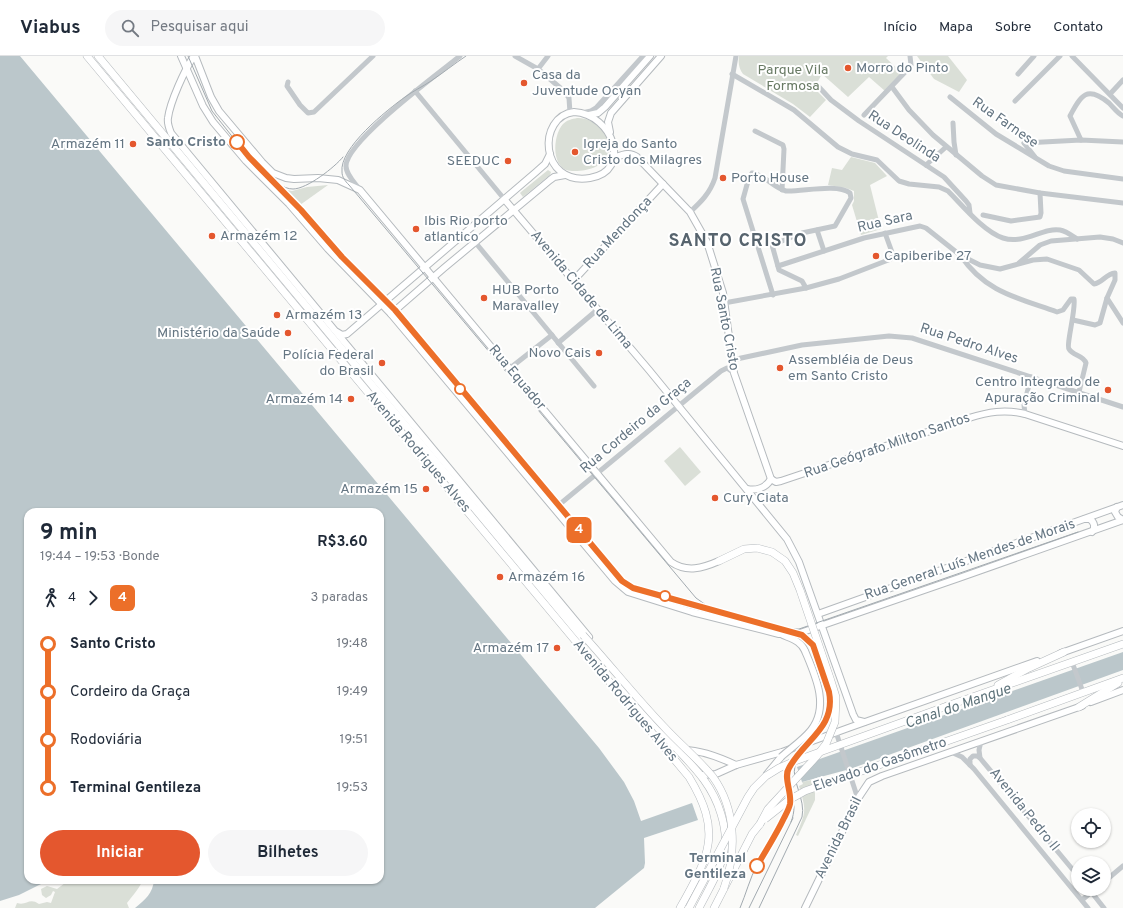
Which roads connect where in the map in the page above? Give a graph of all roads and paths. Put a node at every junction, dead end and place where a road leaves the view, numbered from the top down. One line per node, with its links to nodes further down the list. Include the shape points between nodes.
1 (87, 56): 133 (highway, Avenida Rodrigues Alves, via 687,774 701,799 709,831 705,861)
2 (98, 56): 59 (highway, Avenida Rodrigues Alves)
3 (181, 56): 18 (main road)
4 (188, 56): 18 (main road)
5 (195, 56): 18 (main road); 50 (main road, Rua Equador, via 216,107 273,173 294,179 338,180)
6 (373, 56): 23 (street, via 314,112 308,113 300,105 287,86)
7 (460, 56): 26 (street)
8 (515, 56): 19 (street)
9 (548, 56): 19 (street)
10 (643, 56): 32 (street, via 596,108)
11 (650, 56): 33 (main road, via 605,107 598,113)
12 (661, 56): 38 (main road, via 610,113 608,122)
13 (736, 56): 20 (street)
14 (910, 56): 25 (street, via 911,65)
15 (1034, 56): 21 (street)
16 (1060, 56): 29 (street)
17 (1072, 56): 27 (street)
18 (187, 68): 62 (main road, Avenida Rodrigues Alves, via 168,116 171,133); 76 (main road, via 203,106 213,122 246,161)
19 (538, 69): 31 (street, via 568,94)
20 (732, 74): 56 (street, via 715,178 706,197); 57 (street, via 794,110 838,147 852,154 877,160 903,183 943,188)
21 (1018, 74)
22 (1123, 80): 27 (street)
23 (288, 82)
24 (818, 86): 46 (street, Rua Deolinda, via 845,112)
25 (892, 87): 34 (street); 41 (street, via 921,123)
26 (415, 91): 50 (street, via 366,135 349,158 347,170); 53 (street, Avenida Cidade de Lima)
27 (1110, 94): 30 (street)
28 (950, 98): 45 (street, Rua Farnese, via 996,134)
29 (1015, 101)
30 (1123, 108)
31 (570, 113): 32 (main road); 42 (main road, via 558,119 553,127)
32 (581, 113): 33 (main road)
33 (589, 115): 38 (main road, via 601,122)
34 (864, 115)
35 (1123, 116): 39 (street, via 1095,94 1083,95 1070,116)
36 (954, 123): 43 (street)
37 (755, 131): 51 (street, via 783,145)
38 (611, 136): 44 (main road)
39 (1081, 140): 40 (street); 45 (street, Rua Farnese, via 1024,143)
40 (1123, 142)
41 (946, 147): 43 (street); 46 (street)
42 (550, 154): 47 (main road, via 556,169); 53 (main road, via 542,167)
43 (956, 155): 52 (street, via 996,185)
44 (614, 158): 47 (main road, via 608,169 596,176 580,179); 49 (main road, Rua Santo Cristo, via 634,154)
45 (1038, 161): 48 (street, via 1064,171)
46 (926, 165): 57 (street, Rua Deolinda, via 948,181 968,203)
47 (565, 176): 55 (main road, via 550,180)
48 (1123, 179)
49 (663, 184): 56 (main road, Rua Santo Cristo); 72 (main road, Rua Mendonça)
50 (360, 190): 70 (main road, Rua Equador)
51 (782, 190): 60 (street, via 790,192 839,189 850,193 837,225); 74 (street, via 765,178 752,173 743,199)
52 (1040, 193): 54 (street); 58 (street, via 1040,217 1012,221)
53 (505, 200): 55 (main road, Avenida Cidade de Lima); 70 (main road)
54 (1123, 203)
55 (513, 210): 64 (main road); 72 (main road, Avenida Cidade de Lima)
56 (690, 212): 77 (main road, Rua Santo Cristo, via 711,253)
57 (970, 213): 63 (street, via 988,230 1005,239 1020,239 1053,230 1066,232)
58 (983, 216)
59 (243, 230): 62 (main road); 104 (highway, Avenida Rodrigues Alves)
60 (817, 230): 66 (street); 69 (street, via 773,244)
61 (885, 233): 66 (street, Rua Sara); 67 (street, Rua Sara, via 916,226 924,227); 73 (street, via 892,258 839,279)
62 (254, 234): 82 (main road, Avenida Rodrigues Alves)
63 (1077, 238): 65 (street, Rua Sara, via 1113,238); 68 (street, Rua Sara, via 1046,242)
64 (475, 242): 71 (main road); 83 (street)
65 (1123, 243)
66 (824, 252): 69 (street, Rua Sara)
67 (960, 255): 68 (street, Rua Sara, via 971,262 991,268 1000,269); 80 (street, via 978,277 1005,294 1057,312 1063,310 1071,298 1074,298)
68 (1018, 264): 75 (street, via 1044,259 1052,261 1079,270 1094,284 1115,273 1115,280)
69 (778, 266): 73 (street, via 781,272 803,282)
70 (424, 267): 71 (main road, Rua Equador); 76 (main road)
71 (433, 277): 79 (main road); 86 (main road, Rua Equador)
72 (573, 281): 78 (main road, Avenida Cidade de Lima)
73 (806, 288): 74 (street)
74 (774, 295): 77 (street)
75 (1107, 298): 80 (street, via 1100,323); 81 (street)
76 (381, 303): 79 (main road); 82 (main road, via 346,334)
77 (724, 303): 85 (main road, Rua Santo Cristo)
78 (597, 310): 84 (street); 91 (main road, Avenida Cidade de Lima)
79 (391, 314): 99 (main road)
80 (1073, 320): 90 (street, via 1069,349 1086,363)
81 (1123, 323)
82 (335, 331): 120 (main road, Avenida Rodrigues Alves, via 678,744)
83 (552, 335): 84 (street); 86 (street)
84 (558, 343): 89 (street)
85 (732, 360): 87 (main road, Rua Santo Cristo); 88 (street, Rua Pedro Alves, via 802,346 902,337 928,342)
86 (510, 370): 95 (main road, Rua Equador)
87 (734, 374): 91 (street, Rua Cordeiro da Graça, via 729,369 723,369); 96 (main road, Rua Santo Cristo)
88 (1031, 377): 90 (street, Rua Pedro Alves); 93 (street)
89 (594, 386)
90 (1079, 392): 92 (street, Rua Pedro Alves)
91 (678, 407): 95 (street, Rua Cordeiro da Graça); 97 (main road, Avenida Cidade de Lima)
92 (1123, 407)
93 (1024, 414): 94 (main road, Rua Geógrafo Milton Santos); 96 (main road, Rua Geógrafo Milton Santos, via 1004,410 981,414 781,481)
94 (1123, 446)
95 (597, 474): 99 (street, Rua Cordeiro da Graça); 103 (main road, Rua Equador, via 674,564 683,568 697,568)
96 (770, 479): 97 (main road, via 768,484 760,489)
97 (747, 489): 105 (main road, Avenida Cidade de Lima, via 793,549)
98 (1120, 506): 100 (main road, Rua General Luís Mendes de Morais); 101 (main road, via 1116,514)
99 (554, 509): 108 (main road, via 622,588 692,612)
100 (1086, 519): 102 (main road, via 1094,523); 105 (main road, Rua General Luís Mendes de Morais)
101 (1123, 520): 102 (main road, Rua General Luís Mendes de Morais)
102 (1092, 532): 106 (main road, Rua General Luís Mendes de Morais)
103 (719, 561): 129 (highway, Elevado do Gasômetro, bridge, via 752,548 770,551 785,560 800,590 836,697 835,722 826,744 768,809)
104 (556, 607): 123 (highway, Avenida Rodrigues Alves); 134 (highway, bridge, via 707,771 720,790 732,826 731,864)
105 (818, 614): 106 (main road, Avenida Cidade de Lima)
106 (822, 626): 108 (main road, via 797,634); 117 (main road, Avenida Cidade de Lima, via 853,714 856,720)
107 (1123, 631): 110 (main road)
108 (780, 634): 127 (main road, bridge, via 798,642 805,651 821,703 819,716 810,731 781,757)
109 (1123, 644): 111 (highway)
110 (1064, 652): 115 (highway); 117 (main road)
111 (1073, 665): 113 (street); 115 (highway)
112 (1123, 679): 113 (highway, Elevado do Gasômetro); 116 (highway)
113 (1082, 689): 129 (highway, Elevado do Gasômetro, bridge, via 1007,720 805,791 789,800)
114 (1123, 690): 116 (main road, Avenida Brasil)
115 (985, 692): 127 (highway, bridge, via 795,761)
116 (1079, 707): 119 (main road, Avenida Brasil)
117 (864, 722): 118 (main road)
118 (836, 732): 124 (main road, via 782,752); 128 (street)
119 (981, 741): 121 (main road, Avenida Brasil); 122 (street, Avenida Pedro II, via 978,751)
120 (680, 750): 123 (main road, Avenida Rodrigues Alves); 124 (main road, via 692,750)
121 (951, 752): 125 (street, Avenida Pedro II, via 961,756); 128 (main road, Avenida Brasil, via 869,782)
122 (980, 758): 125 (street, via 973,756); 131 (street, Avenida Pedro II)
123 (692, 764): 126 (highway, Avenida Rodrigues Alves)
124 (736, 765): 126 (main road, via 716,774)
125 (970, 765): 137 (street, Avenida Pedro II)
126 (702, 776): 141 (highway, Avenida Rodrigues Alves, via 714,794 726,836 720,864)
127 (766, 776): 140 (highway, bridge, via 748,797)
128 (859, 797): 143 (main road, Avenida Brasil)
129 (760, 824): 134 (highway, Elevado do Gasômetro, bridge, via 752,834)
130 (1123, 866): 132 (street)
131 (1071, 868)
132 (1111, 876)
133 (697, 878): 138 (highway); 139 (highway)
134 (724, 888): 142 (highway, Elevado do Gasômetro)
135 (1086, 896): 137 (street)
136 (1096, 896): 145 (street)
137 (1082, 900): 144 (street, Avenida Pedro II)
138 (674, 908)
139 (680, 908)
140 (689, 908)
141 (698, 908)
142 (714, 908)
143 (805, 908)
144 (1088, 908)
145 (1104, 908)

